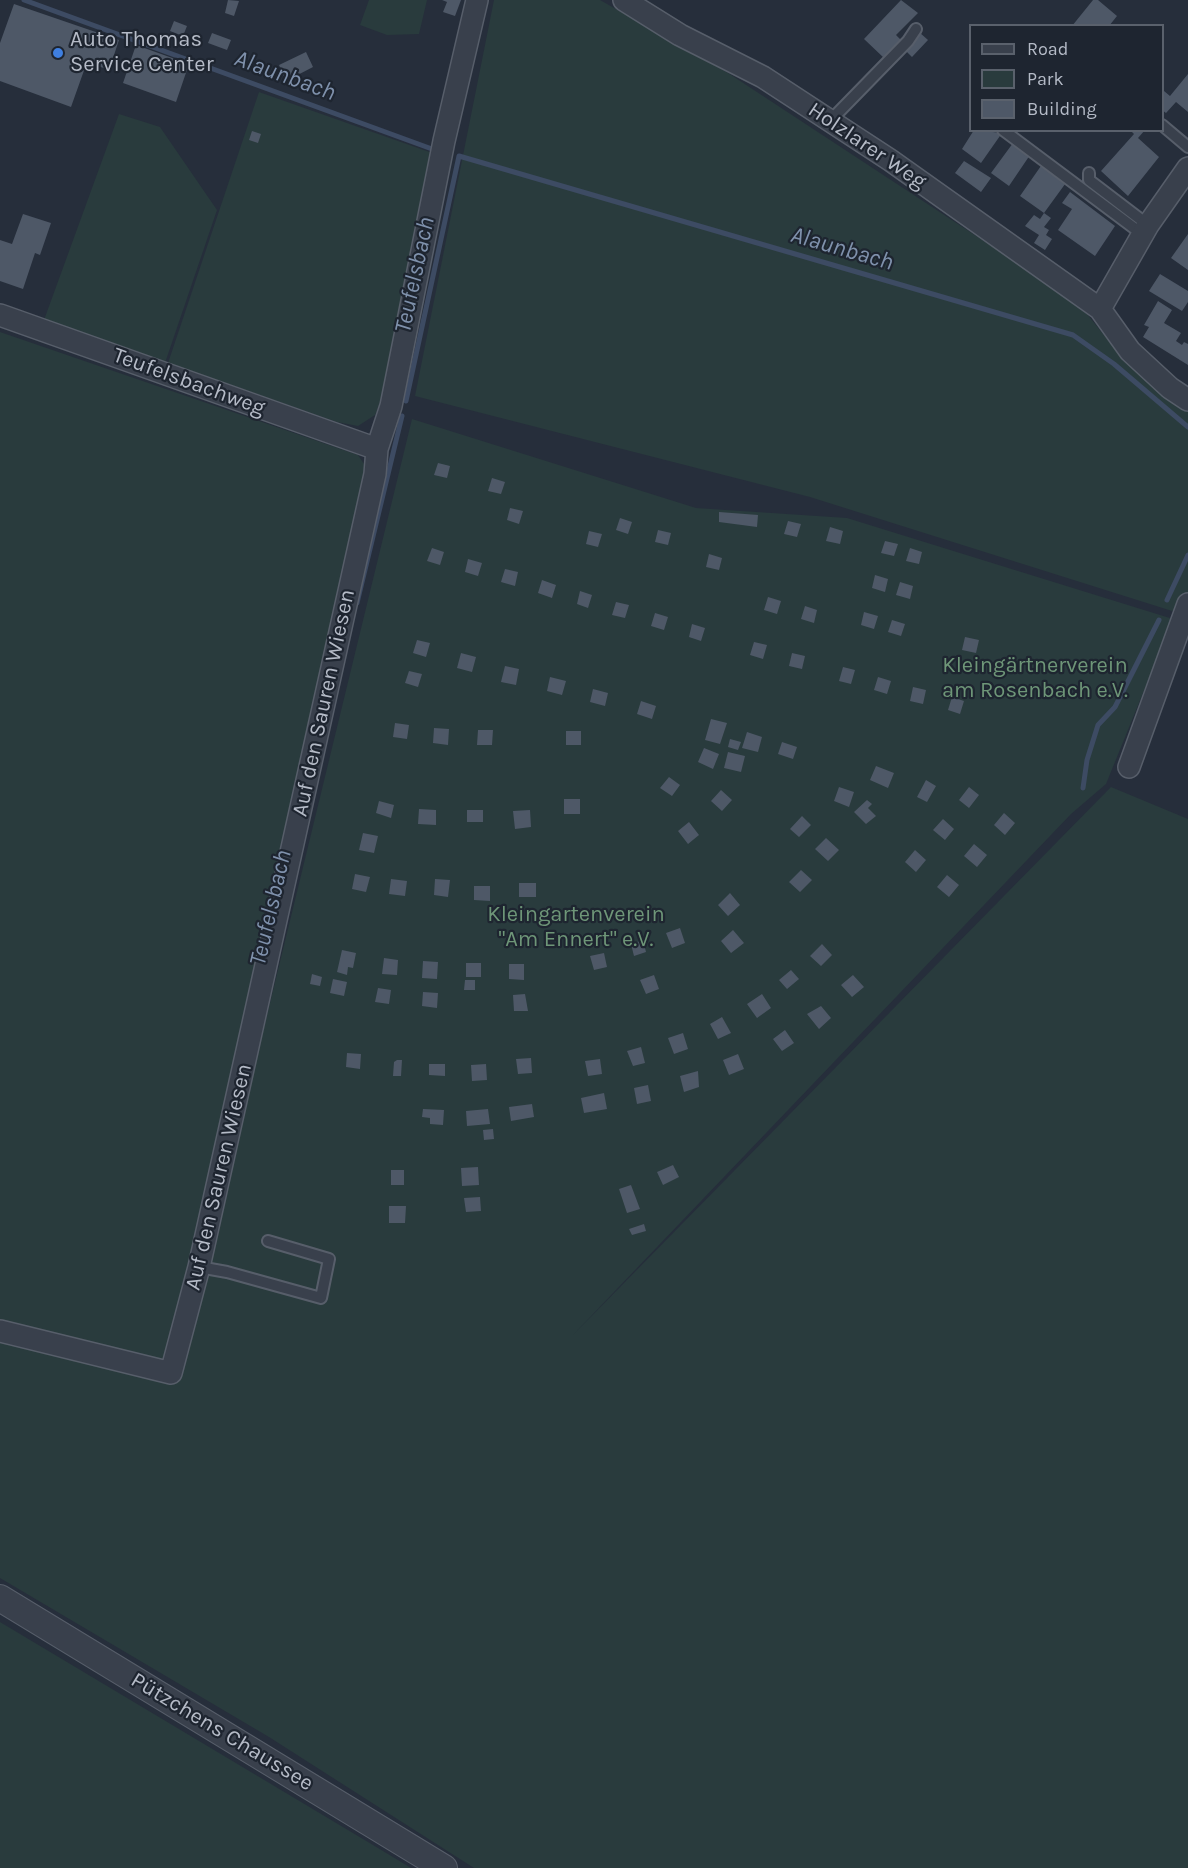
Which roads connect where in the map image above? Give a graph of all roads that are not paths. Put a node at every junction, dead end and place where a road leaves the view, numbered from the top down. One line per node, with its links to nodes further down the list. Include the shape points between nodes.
1 (477, 0): 14 (street, Auf den Sauren Wiesen, via 444,141 391,406)
2 (624, 0): 4 (street, Holzlarer Weg, via 680,35 763,77)
3 (916, 29): 4 (lane)
4 (831, 120): 11 (street, Holzlarer Weg)
5 (1164, 127): 7 (lane)
6 (1005, 132): 10 (lane)
7 (1188, 147)
8 (1188, 168): 10 (street)
9 (1089, 173): 10 (lane, via 1089,180)
10 (1145, 229): 11 (street)
11 (1100, 309): 13 (street, Holzlarer Weg, via 1130,351)
12 (0, 315): 14 (street, Teufelsbachweg)
13 (1188, 400)
14 (377, 449): 18 (street, Auf den Sauren Wiesen, via 375,474)
15 (1188, 604): 16 (street)
16 (1129, 767)
17 (268, 1241): 18 (lane, via 329,1259 321,1298)
18 (199, 1267): 19 (street, Auf den Sauren Wiesen, via 171,1373)
19 (0, 1331)
20 (0, 1598): 21 (street, Pützchens Chaussee)
21 (444, 1868)

